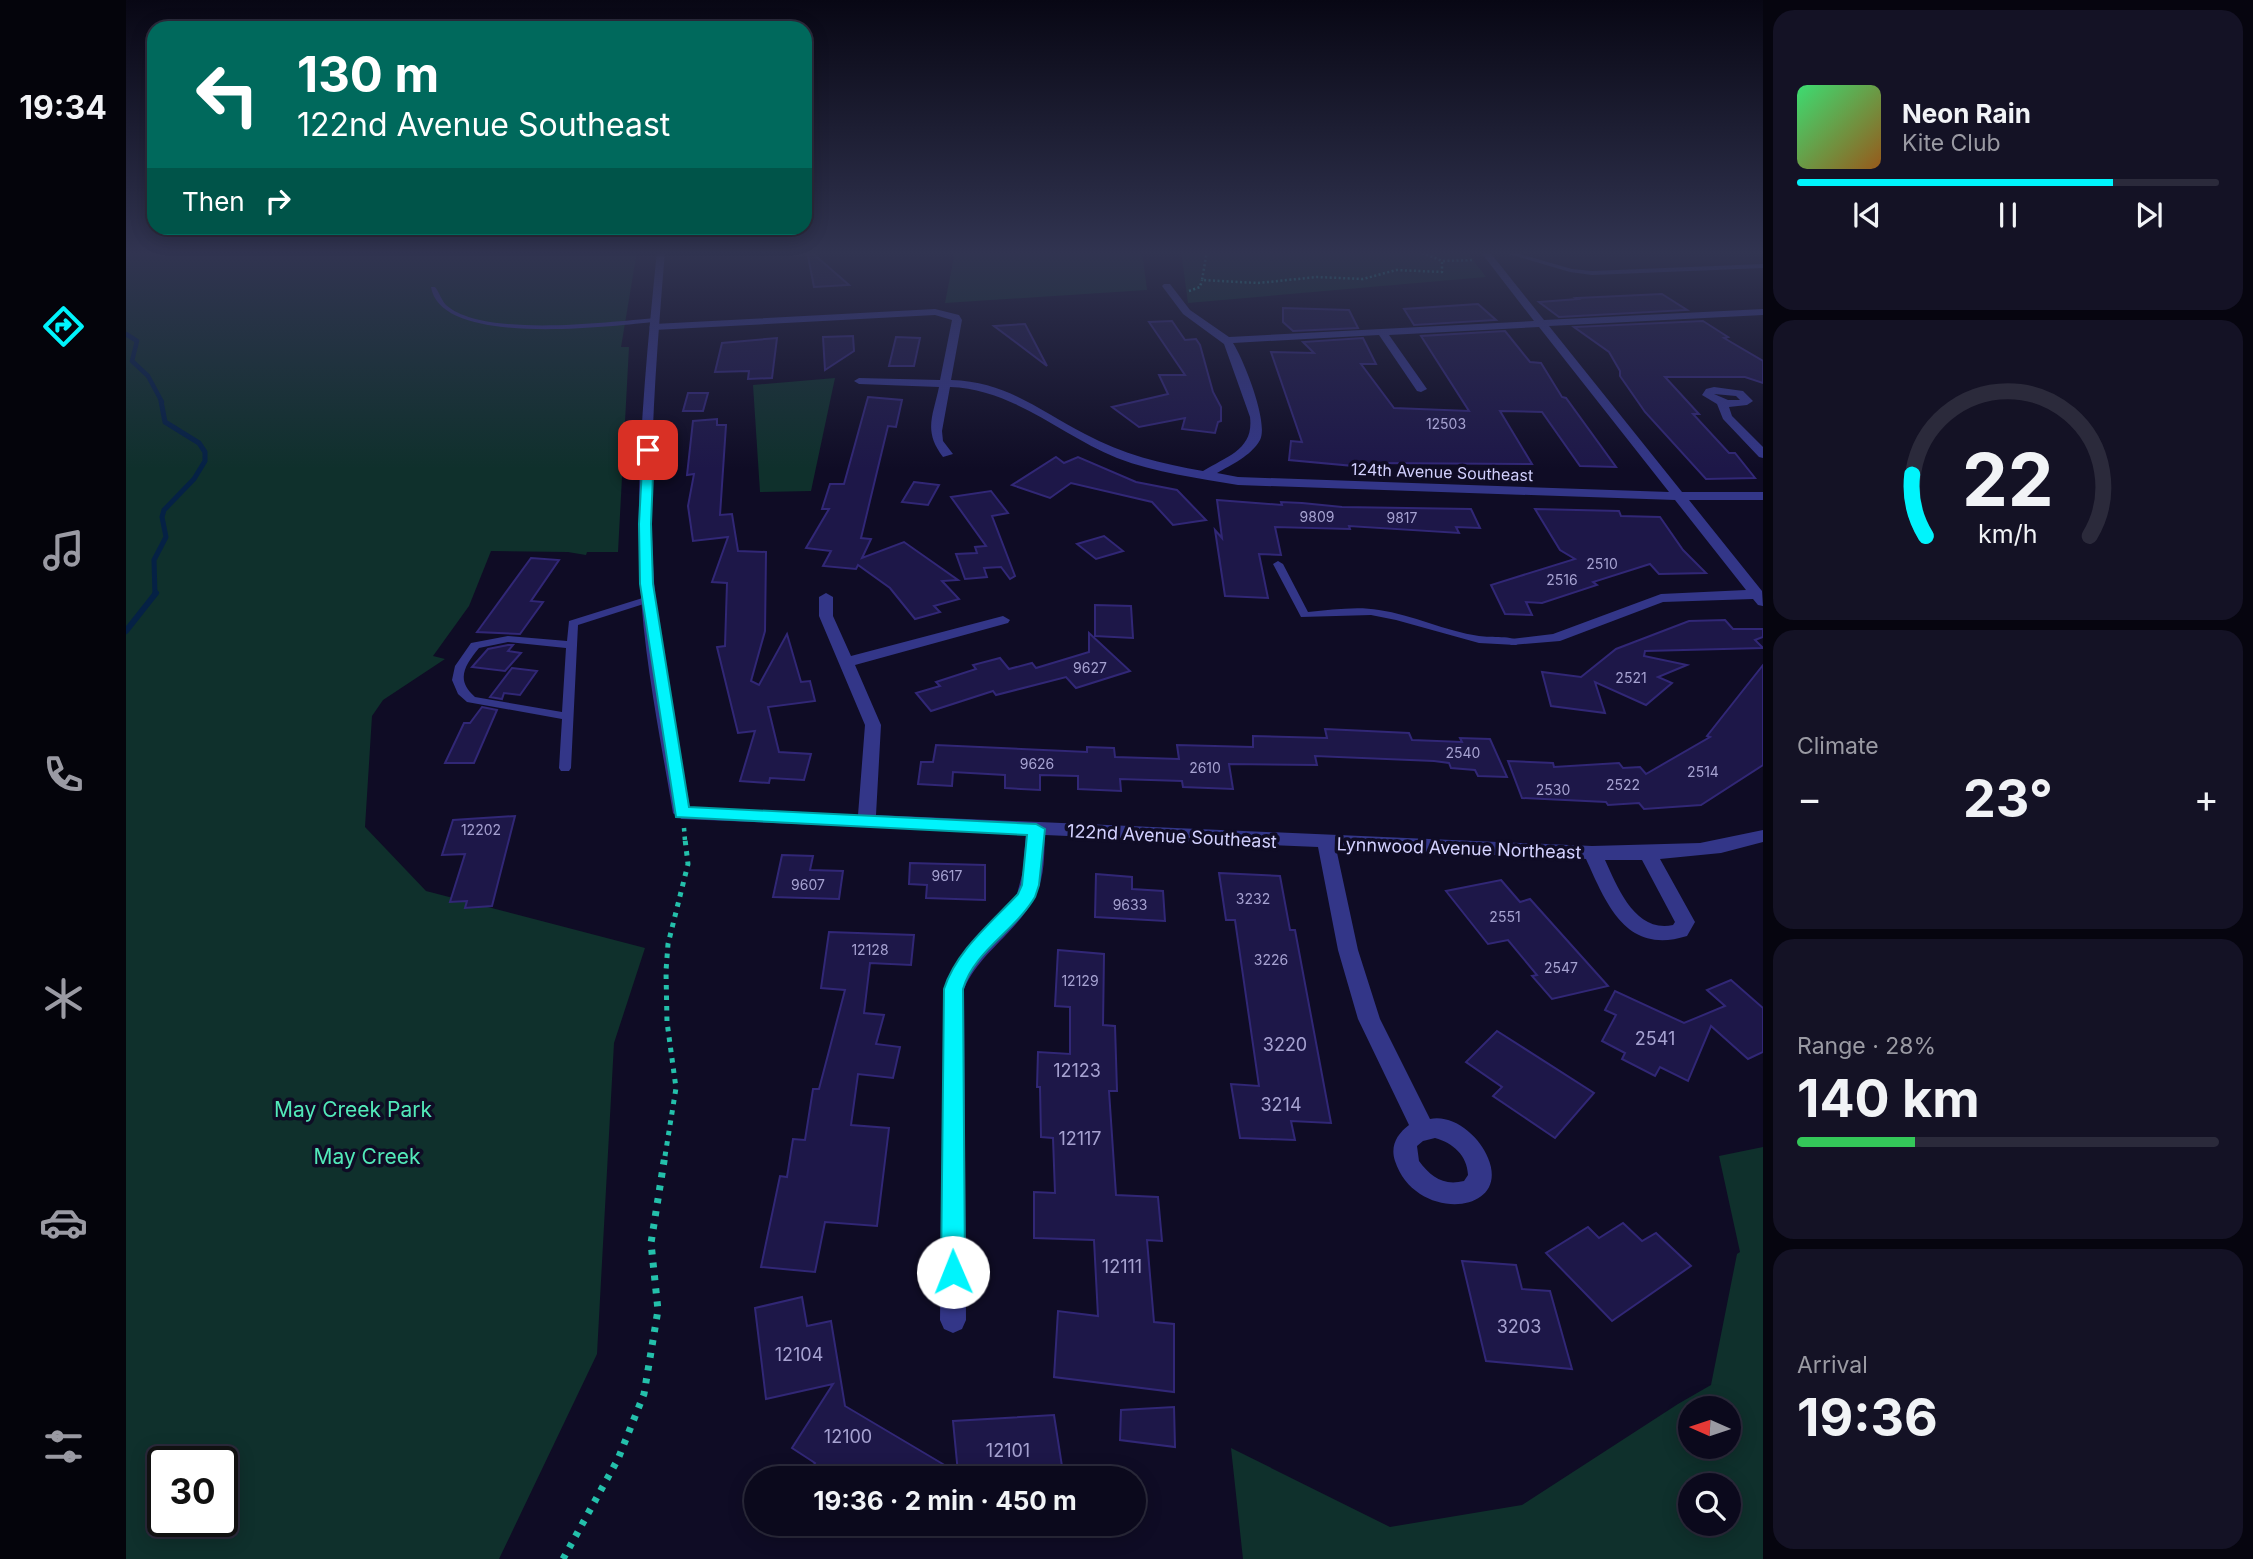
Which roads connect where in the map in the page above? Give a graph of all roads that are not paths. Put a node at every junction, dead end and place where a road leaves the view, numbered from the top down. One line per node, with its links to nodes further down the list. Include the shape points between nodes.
1 (654, 323): 22 (street, via 645,524)
2 (491, 324): 3 (lane)
3 (632, 324)
4 (956, 324): 11 (street)
5 (1203, 324): 9 (street)
6 (1544, 324): 7 (street); 8 (street); 17 (street)
7 (1549, 324)
8 (1383, 333): 9 (street); 12 (street)
9 (1228, 340): 16 (street, via 1258,416 1259,433 1253,443)
10 (859, 381): 11 (street, 124th Avenue Southeast)
11 (944, 383): 14 (street, via 936,431); 16 (street, 124th Avenue Southeast, via 998,391 1040,410 1099,447)
12 (1421, 389)
13 (1722, 402): 15 (street, via 1727,417)
14 (947, 454)
15 (1763, 454)
16 (1203, 476): 17 (street, 124th Avenue Southeast, via 1270,484)
17 (1680, 496): 18 (street, 124th Avenue Southeast); 21 (street)
18 (1763, 496)
19 (1278, 564): 24 (lane, via 1305,615 1377,612 1466,639)
20 (826, 597): 26 (street, via 826,616)
21 (1760, 598): 24 (street, via 1661,598 1555,638)
22 (649, 599): 25 (lane, via 573,623); 29 (street, 122nd Avenue Southeast, via 682,813)
23 (1003, 620): 26 (street)
24 (1516, 642)
25 (571, 645): 27 (lane); 27 (lane, via 508,639 475,645 461,662 457,684 471,699)
26 (848, 662): 29 (street, via 873,725)
27 (568, 718): 28 (lane)
28 (565, 768)
29 (867, 821): 30 (street, 122nd Avenue Southeast)
30 (1036, 829): 32 (street, 122nd Avenue Southeast); 36 (street, via 1026,897 971,957 954,989)
31 (1763, 836): 34 (street, Lynnwood Avenue Northeast, via 1709,849)
32 (1326, 843): 33 (street, Lynnwood Avenue Northeast); 35 (street, via 1348,950 1369,1019)
33 (1592, 853): 34 (street, Lynnwood Avenue Northeast); 34 (street, Lynnwood Avenue Northeast, via 1626,917 1652,934 1669,935 1680,931 1685,922)
34 (1648, 854)
35 (1423, 1129)
36 (953, 1320)

